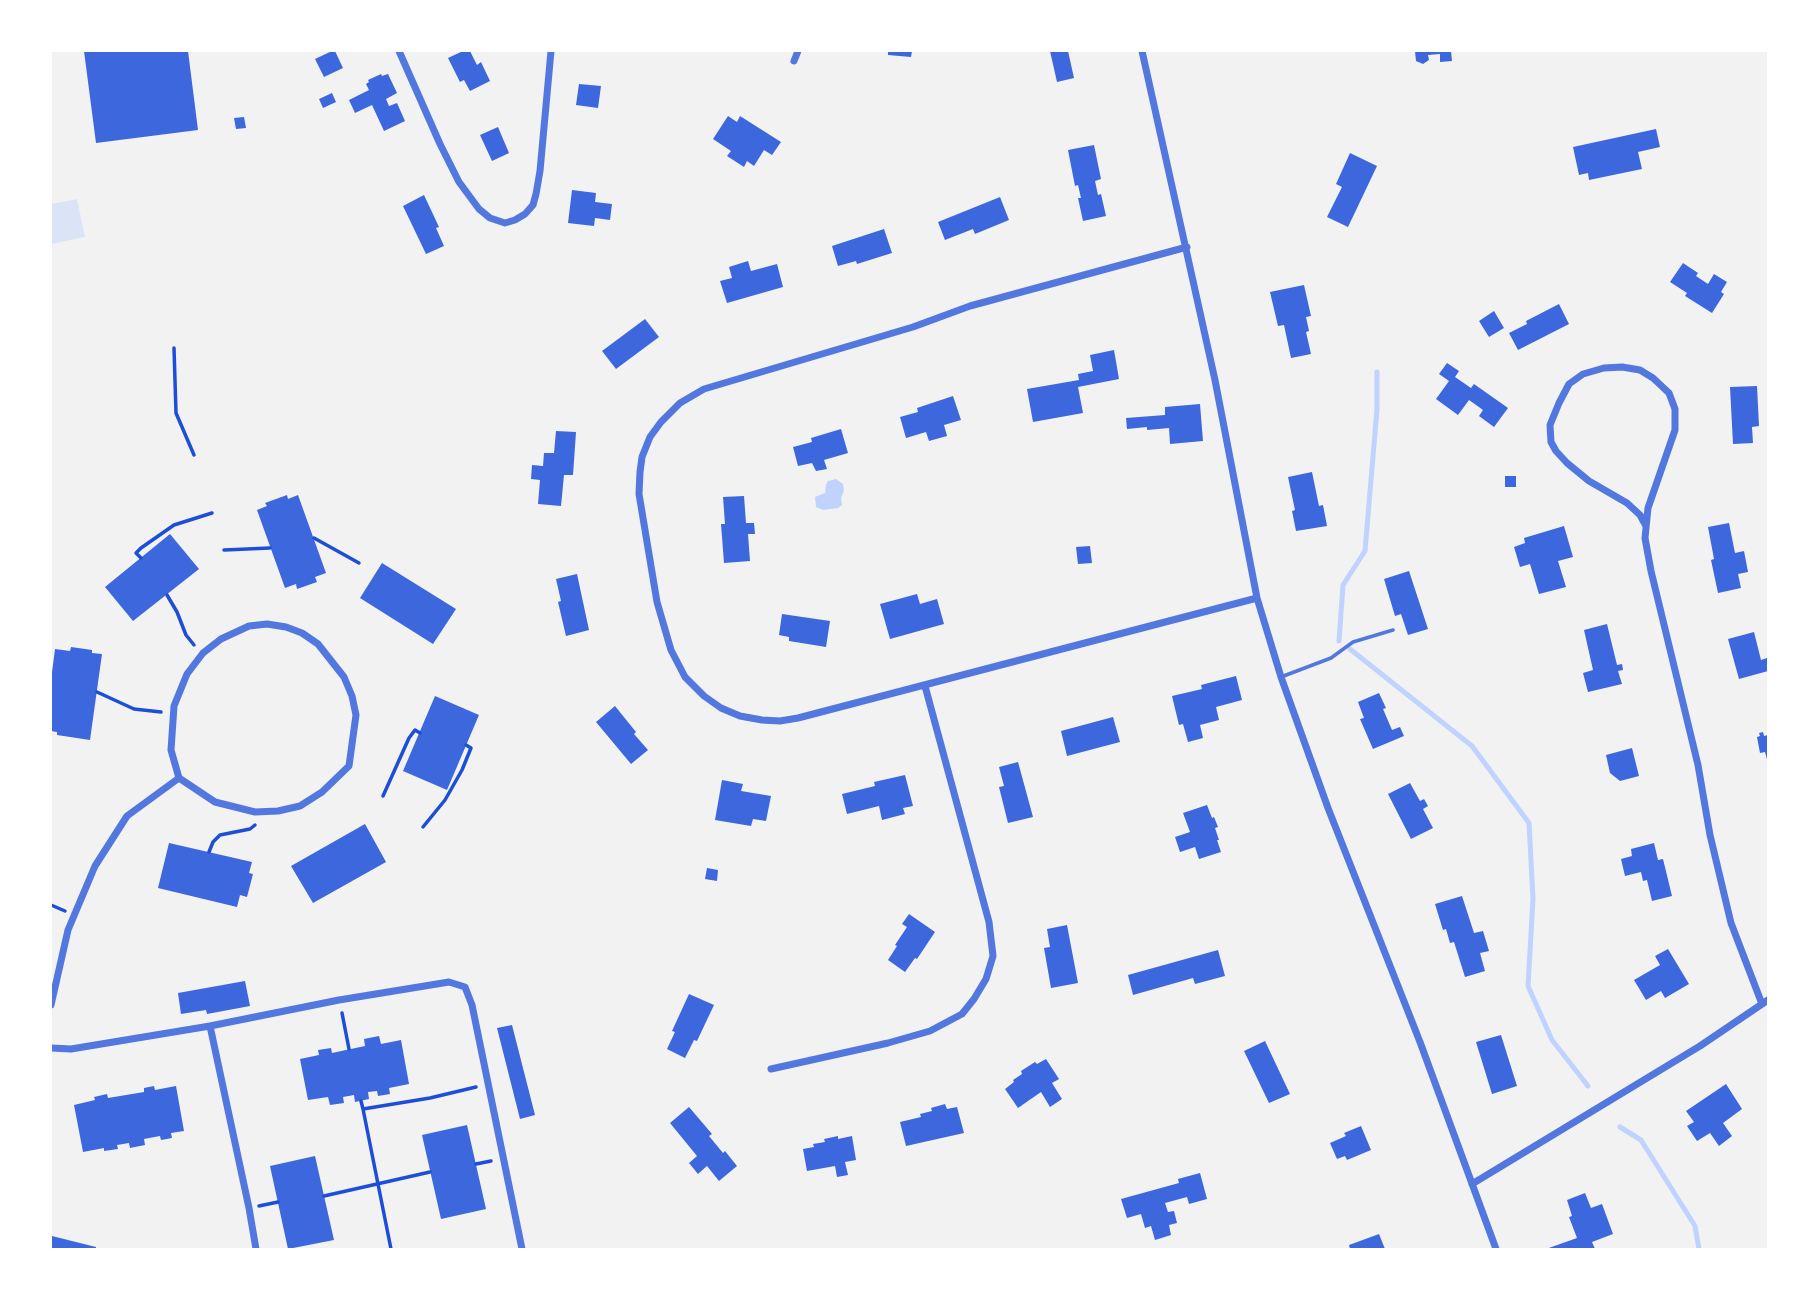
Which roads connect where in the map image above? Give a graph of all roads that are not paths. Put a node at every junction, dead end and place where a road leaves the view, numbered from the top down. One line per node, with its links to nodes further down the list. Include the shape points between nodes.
1 (399, 51): 2 (street, via 466,193 479,209 505,223 525,214 536,194)
2 (551, 51)
3 (798, 51): 5 (street)
4 (1142, 51): 6 (street)
5 (794, 61)
6 (1187, 247): 8 (street); 11 (street, via 970,306 704,389 680,403 650,437 639,472 639,494 657,602 671,650 685,677 704,696 740,716 780,721)
7 (1646, 526): 7 (street, via 1675,430 1676,414 1669,393 1640,370 1604,368 1583,374 1569,384 1559,403 1550,425 1551,442 1567,463 1627,503); 13 (street, via 1651,571 1731,923)
8 (1257, 598): 10 (street); 11 (street)
9 (1393, 630): 10 (lane, via 1353,642 1331,658)
10 (1281, 677): 18 (street)
11 (925, 686): 17 (street, via 989,922 993,956 986,979 962,1014 930,1031)
12 (179, 778): 12 (street, via 171,750 174,706 187,674 221,639 249,626 286,627 318,644 344,677 356,715 349,766 300,806 256,812 215,802); 14 (street, via 127,816 95,866 68,930)
13 (1765, 1002): 18 (street)
14 (51, 1005)
15 (210, 1026): 16 (street, via 71,1049); 19 (street); 20 (street, via 449,982 465,987)
16 (51, 1048)
17 (771, 1069)
18 (1472, 1184): 21 (street)
19 (256, 1249)
20 (523, 1249)
21 (1496, 1249)

